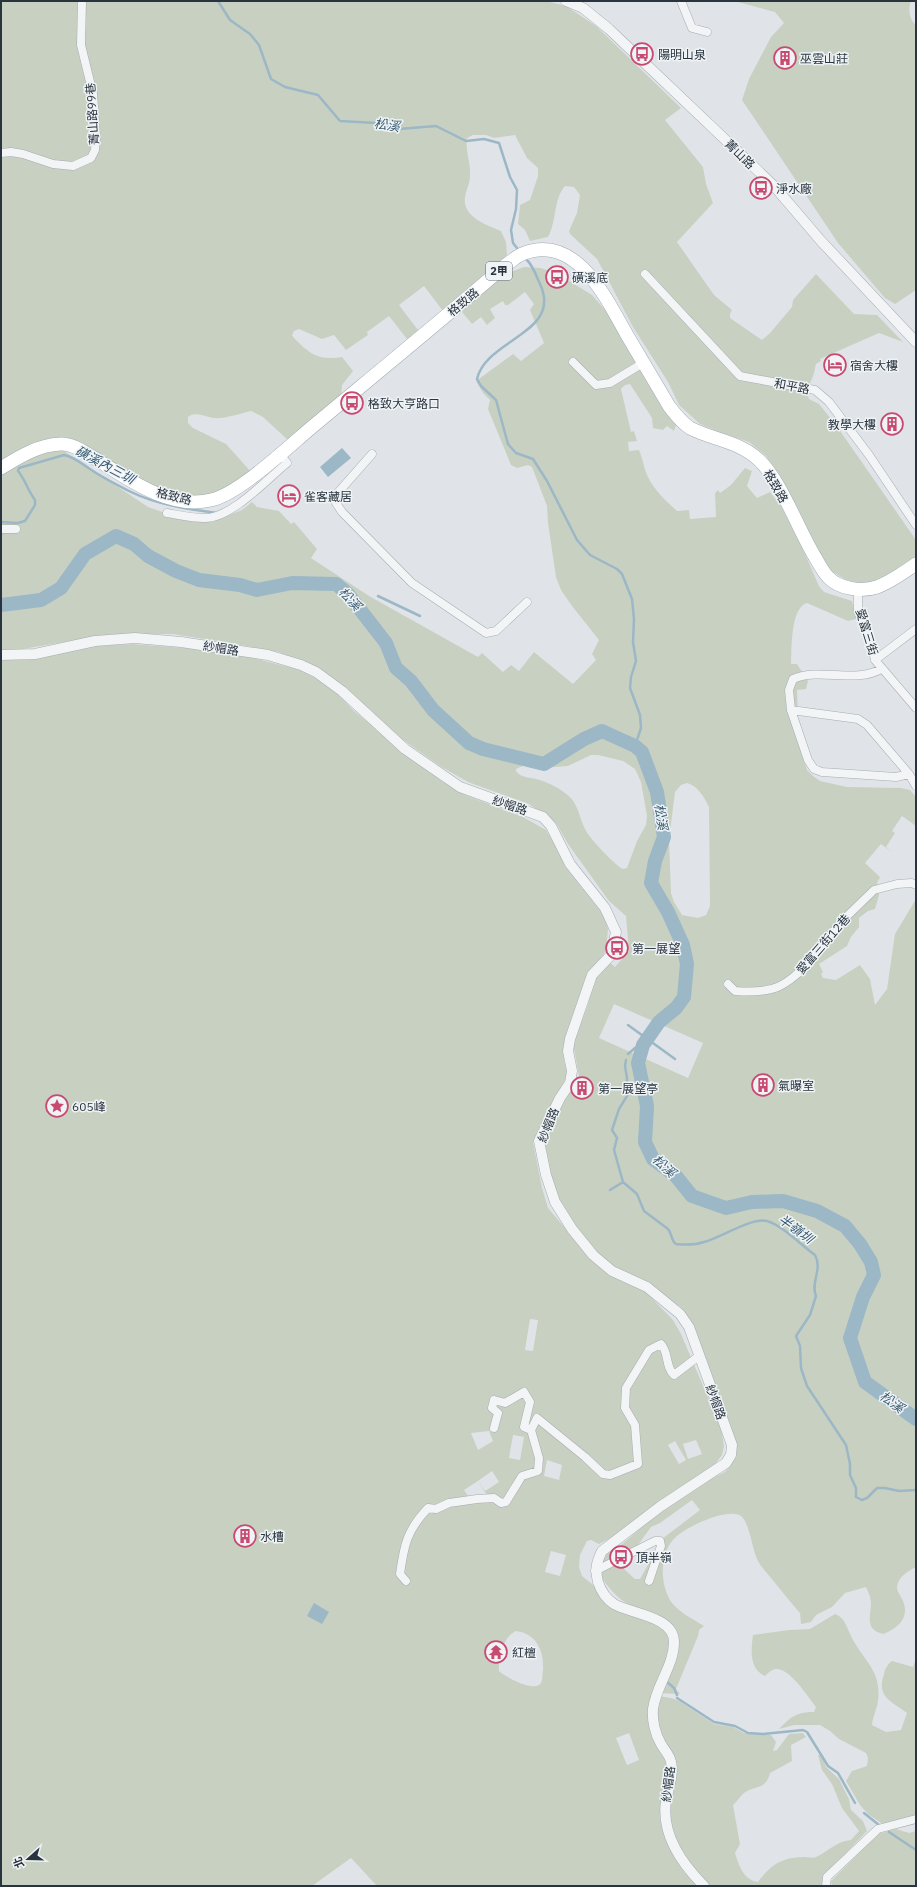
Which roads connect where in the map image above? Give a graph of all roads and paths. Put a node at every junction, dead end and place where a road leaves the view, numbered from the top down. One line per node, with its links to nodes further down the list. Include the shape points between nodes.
1 (82, 1): 5 (street, 菁山路99巷, via 81,45 93,94 96,137 95,150 91,158 74,166 53,164 23,154)
2 (566, 1): 7 (street, 菁山路, via 583,8 609,29 774,186)
3 (680, 1): 4 (street, via 692,28)
4 (707, 32)
5 (1, 153)
6 (645, 274): 14 (street, 和平路, via 740,376 815,390 829,402 869,455)
7 (916, 342)
8 (573, 362): 9 (street, via 596,385 610,383)
9 (643, 362): 12 (main road, 格致路 / 2甲, via 604,295 578,263 565,254 551,250 534,250 521,254 507,264 280,454); 18 (main road, 格致路 / 2甲, via 680,420 703,433 732,443 758,459 774,480 828,578 842,586)
10 (372, 454): 19 (street, via 335,496 336,503 412,582 486,633 496,632)
11 (1, 468): 12 (main road, 格致路 / 2甲, via 22,454 61,444 76,447 150,490 169,497 198,502 228,494)
12 (261, 476): 13 (street, via 239,504 222,515 204,518)
13 (167, 513)
14 (916, 525)
15 (1, 529): 16 (street)
16 (16, 529)
17 (916, 564): 18 (main road, 格致路 / 2甲, via 877,587)
18 (858, 589): 22 (street, 愛富三街, via 858,611)
19 (526, 602)
20 (916, 629): 22 (street)
21 (1, 655): 30 (street, 紗帽路, via 35,654 95,641 135,638 268,655 316,672 342,691 405,749 460,787 543,817 551,826 570,864 605,908 616,932 611,955 592,974 570,1039 570,1083 539,1141 546,1176 555,1202 572,1229 594,1255 612,1271 647,1287 680,1314 689,1327)
22 (875, 660): 23 (street, 愛富三街)
23 (881, 669): 24 (street, 愛富三街); 25 (street, via 863,675 803,675 794,679 789,690)
24 (916, 708)
25 (791, 710): 26 (street, via 858,719 867,725); 26 (street, via 808,760 814,769 822,772 896,777)
26 (909, 774): 27 (street)
27 (916, 786)
28 (916, 885): 29 (street, 愛富三街12巷, via 897,884 874,890 842,921 812,957 813,959 778,988 745,992 734,991)
29 (728, 984)
30 (699, 1356): 32 (street, via 674,1375 670,1372 661,1344 649,1350 626,1388 625,1408 635,1425 638,1464 610,1475 603,1474 537,1418); 33 (street, 紗帽路, via 732,1445 731,1455 726,1464 674,1497 602,1551)
31 (494, 1428): 32 (street, via 498,1412 492,1408 494,1400 505,1403 524,1392 530,1402 524,1426)
32 (531, 1430): 34 (street, via 539,1458 538,1471 522,1476 506,1502 501,1503 494,1498 477,1499 449,1503 436,1509 428,1508 405,1541 400,1574)
33 (595, 1571): 35 (street, via 655,1541 660,1541 661,1546); 37 (street, 紗帽路, via 601,1592 613,1604 655,1619 666,1625 673,1635 674,1648 670,1662 656,1692 654,1726 672,1763 665,1806 675,1850)
34 (406, 1580)
35 (649, 1581)
36 (916, 1819): 38 (street, via 878,1829 828,1877)
37 (704, 1886)
38 (826, 1886)

